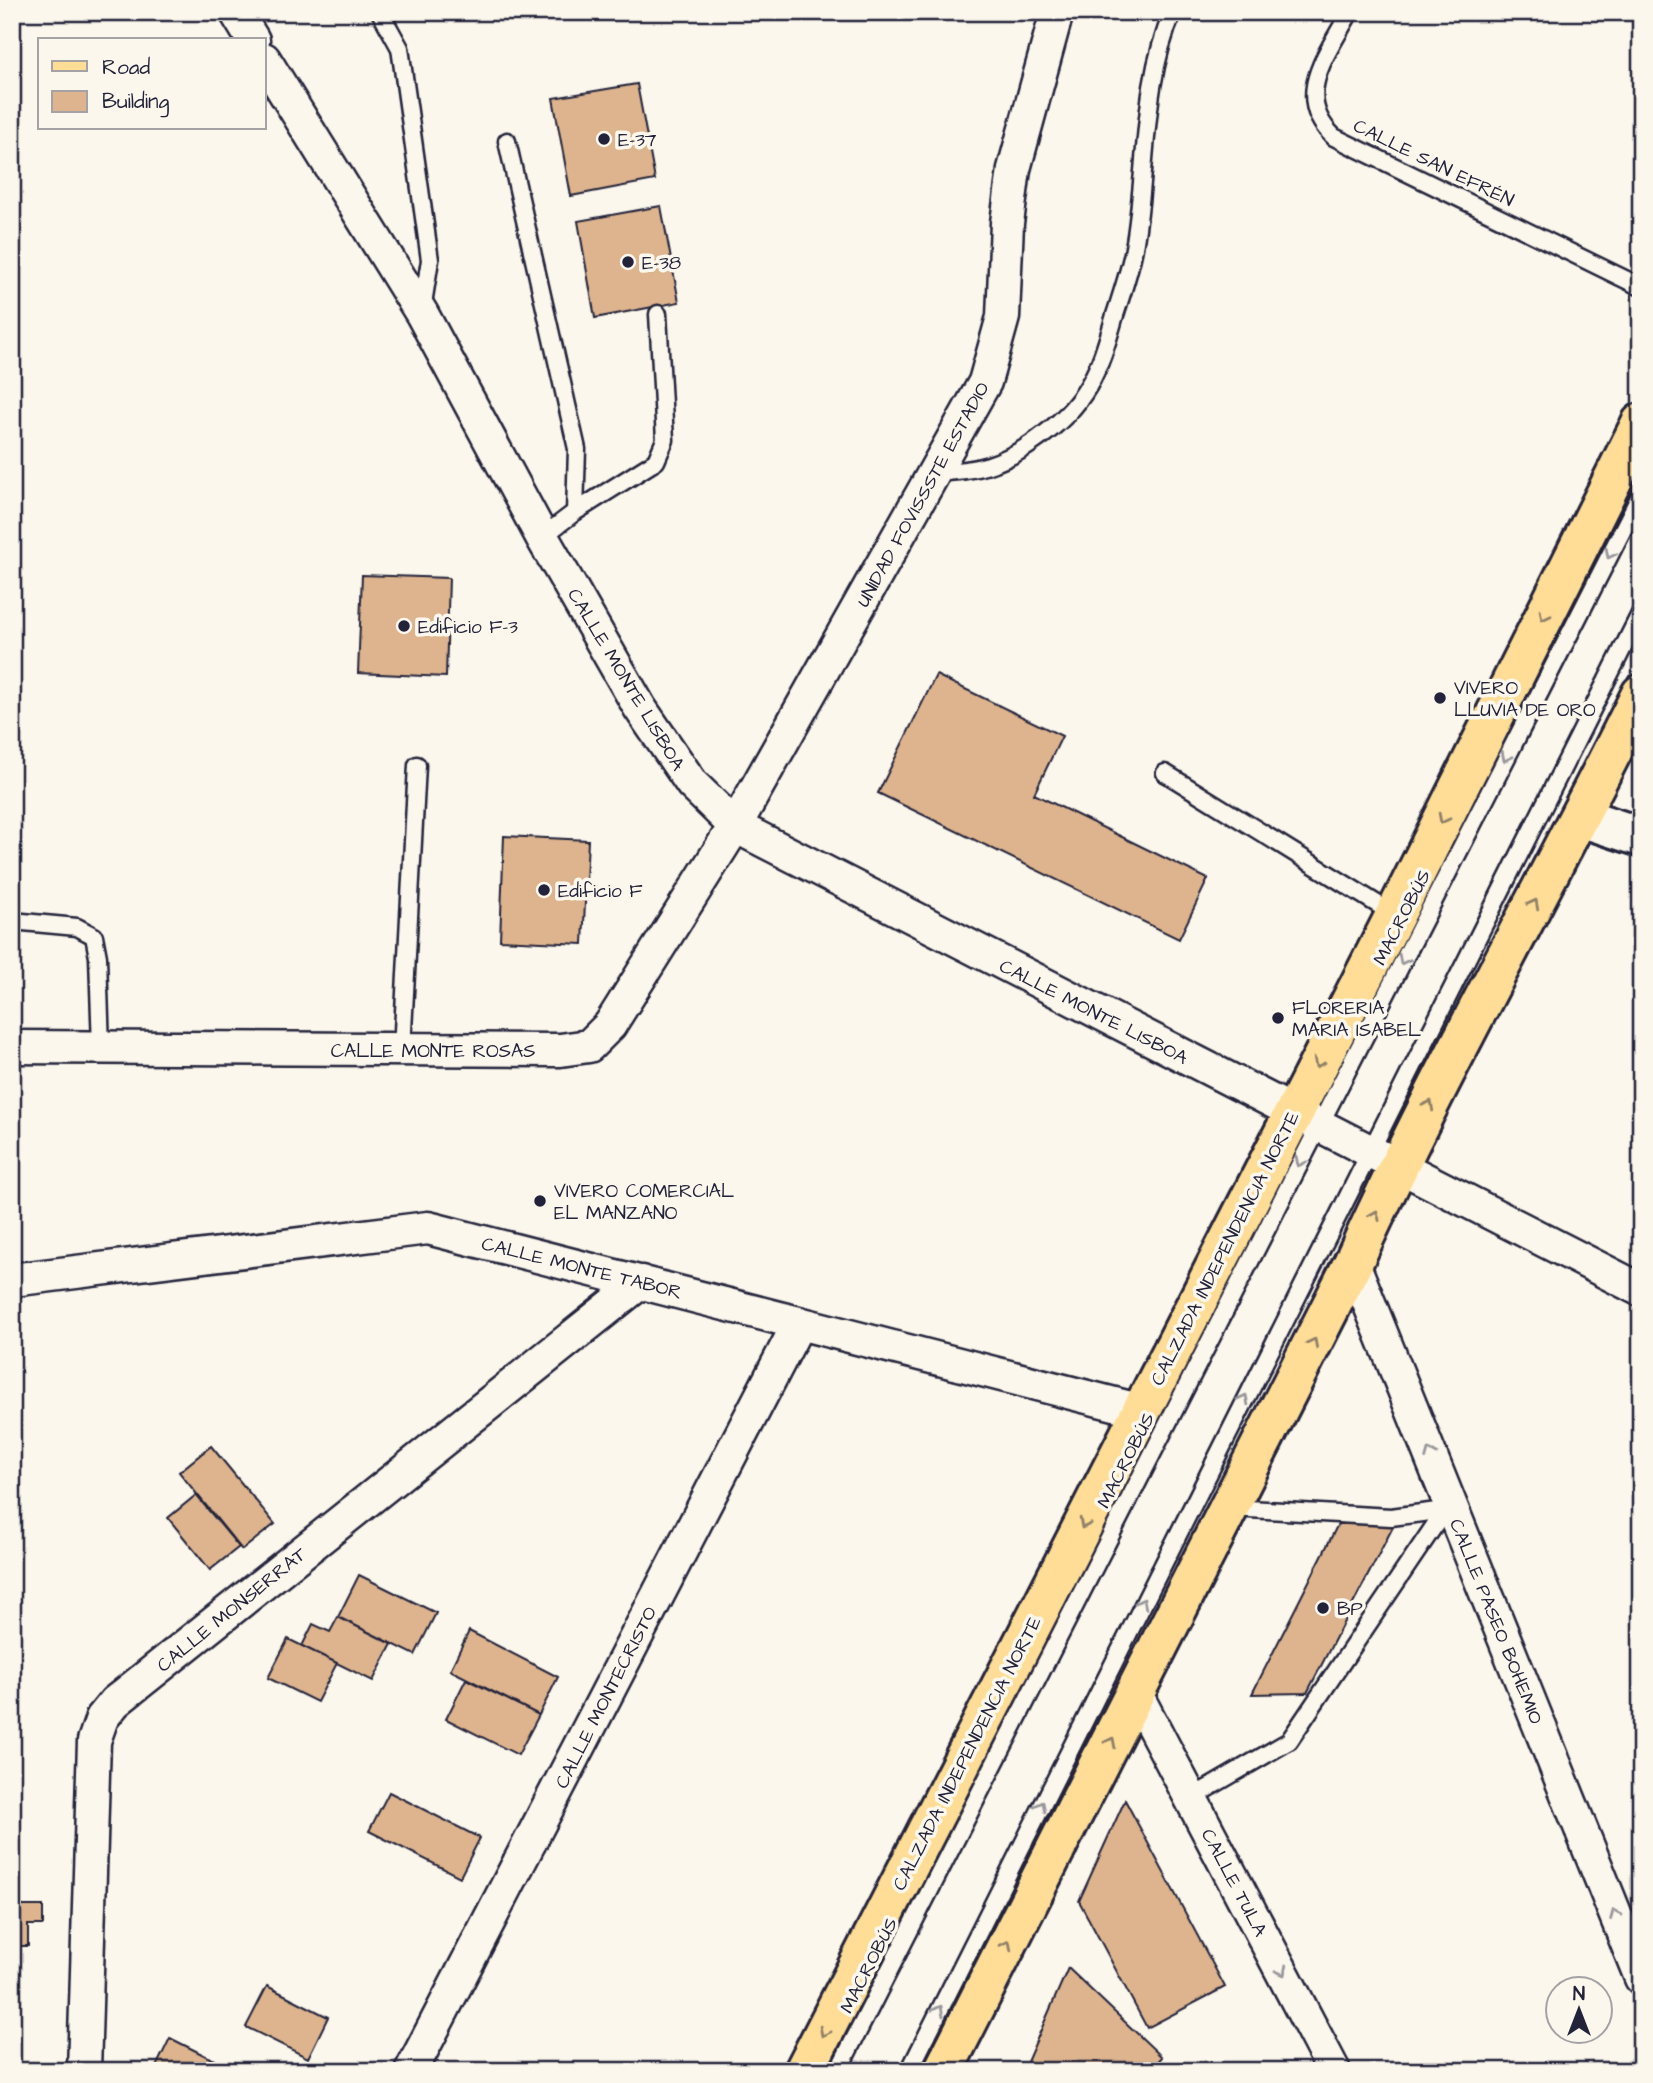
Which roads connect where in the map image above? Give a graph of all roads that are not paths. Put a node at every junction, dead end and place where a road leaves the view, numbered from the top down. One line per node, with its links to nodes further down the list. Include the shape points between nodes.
1 (236, 12): 6 (street)
2 (380, 12): 10 (lane, via 400,48 430,260)
3 (1057, 12): 13 (street, UNIDAD FOVISSSTE ESTADIO, via 1014,169 1003,317 985,382)
4 (1173, 12): 13 (lane, via 1153,87 1134,249 1101,367 1068,414 1023,450 969,472)
5 (1350, 12): 9 (lane, CALLE SAN EFRÉN, via 1317,73 1312,101 1321,125 1335,137)
6 (252, 38)
7 (266, 62): 10 (street, CALLE MONTE LISBOA)
8 (507, 141): 15 (lane, via 577,449)
9 (1641, 287)
10 (422, 314): 16 (street, CALLE MONTE LISBOA)
11 (658, 314): 15 (lane, via 665,421 661,451 640,474)
12 (1641, 423): 24 (main road, CALZADA INDEPENDENCIA NORTE, one-way to 24)
13 (936, 472): 22 (street, UNIDAD FOVISSSTE ESTADIO)
14 (1641, 494): 29 (lane, MACROBÚS, one-way to 29)
15 (575, 513): 16 (lane)
16 (541, 537): 22 (street, CALLE MONTE LISBOA, via 640,708 692,784)
17 (1641, 612): 30 (lane)
18 (1641, 694): 21 (main road)
19 (417, 765): 28 (lane)
20 (1165, 773): 24 (lane)
21 (1580, 817): 23 (street); 30 (main road, one-way to 21)
22 (735, 826): 28 (street, CALLE MONTE ROSAS, via 610,1025 589,1046); 29 (street, CALLE MONTE LISBOA)
23 (1641, 837)
24 (1395, 915): 29 (main road, CALZADA INDEPENDENCIA NORTE, one-way to 29)
25 (12, 921): 27 (lane, via 77,927 94,936)
26 (12, 1047): 27 (street, CALLE MONTE ROSAS)
27 (101, 1048): 28 (street, CALLE MONTE ROSAS)
28 (402, 1050)
29 (1305, 1120): 30 (street, CALLE MONTE LISBOA); 36 (main road, CALZADA INDEPENDENCIA NORTE); 45 (lane, MACROBÚS, one-way to 45)
30 (1382, 1159): 31 (main road, one-way to 30); 34 (street, CALLE MONTE LISBOA); 46 (lane, one-way to 30)
31 (1353, 1264): 37 (street, CALLE PASEO BOHEMIO, one-way to 31); 38 (main road, one-way to 31)
32 (12, 1280): 33 (street, CALLE MONTE TABOR, via 428,1228)
33 (641, 1282): 35 (street, CALLE MONTE TABOR); 42 (street, CALLE MONSERRAT, via 115,1702 102,1718 94,1741)
34 (1641, 1290)
35 (799, 1323): 36 (street, CALLE MONTE TABOR); 43 (street, CALLE MONTECRISTO)
36 (1142, 1411): 44 (main road, CALZADA INDEPENDENCIA NORTE, one-way to 44)
37 (1448, 1507): 38 (lane, via 1391,1517); 40 (lane, via 1289,1741); 41 (street, CALLE PASEO BOHEMIO, one-way to 37)
38 (1230, 1508): 39 (main road)
39 (1136, 1694): 40 (street, CALLE TULA); 47 (main road, one-way to 39)
40 (1191, 1798): 48 (street, CALLE TULA, one-way to 48)
41 (1641, 1978)
42 (84, 2071)
43 (411, 2071)
44 (804, 2071)
45 (838, 2071)
46 (909, 2071)
47 (943, 2071)
48 (1334, 2071)

